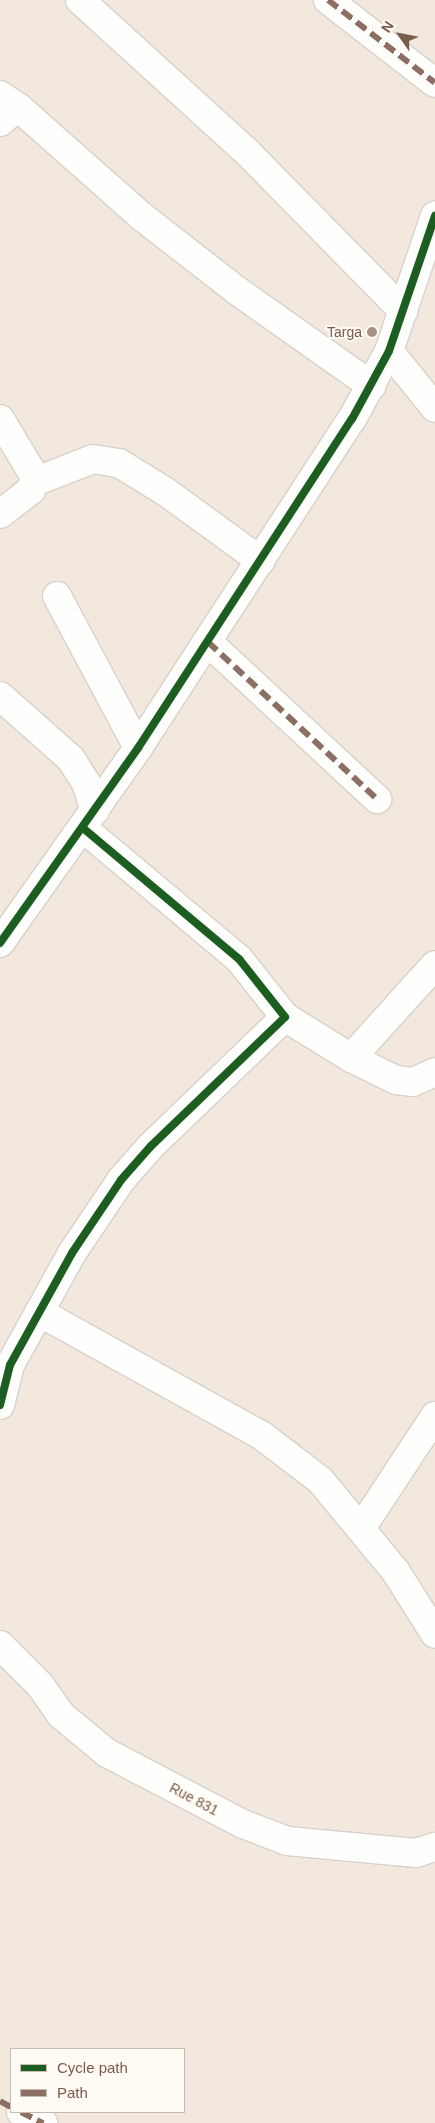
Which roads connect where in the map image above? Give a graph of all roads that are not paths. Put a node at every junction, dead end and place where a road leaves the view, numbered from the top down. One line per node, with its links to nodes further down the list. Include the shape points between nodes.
1 (80, 0): 6 (street, via 247,152)
2 (328, 0): 3 (street)
3 (435, 83)
4 (6, 108): 8 (street, via 236,290)
5 (435, 216): 6 (street)
6 (403, 311): 7 (street)
7 (389, 352): 8 (street); 9 (street)
8 (372, 386): 13 (street)
9 (435, 408)
10 (0, 419): 11 (street, via 33,474)
11 (34, 482): 12 (street, via 31,490); 13 (street, via 94,459 119,463 166,492)
12 (0, 514)
13 (261, 560): 15 (street)
14 (57, 596): 17 (street)
15 (208, 642): 17 (street); 18 (street)
16 (0, 696): 19 (street, via 71,759 86,783)
17 (138, 748): 19 (street)
18 (377, 799)
19 (89, 820): 20 (street); 22 (street, via 239,958)
20 (0, 943)
21 (435, 965): 23 (street)
22 (285, 1017): 23 (street); 25 (street, via 151,1146 122,1180 72,1253)
23 (351, 1058): 24 (street, via 396,1080 413,1082)
24 (435, 1072)
25 (39, 1312): 26 (street, via 10,1365); 28 (street, via 261,1435 320,1480)
26 (0, 1405)
27 (435, 1416): 28 (street)
28 (362, 1527): 29 (street, via 396,1572)
29 (435, 1634)
30 (0, 1645): 31 (street, Rue 831, via 40,1685 61,1715 107,1752 243,1824 287,1841 416,1853)
31 (435, 1847)

